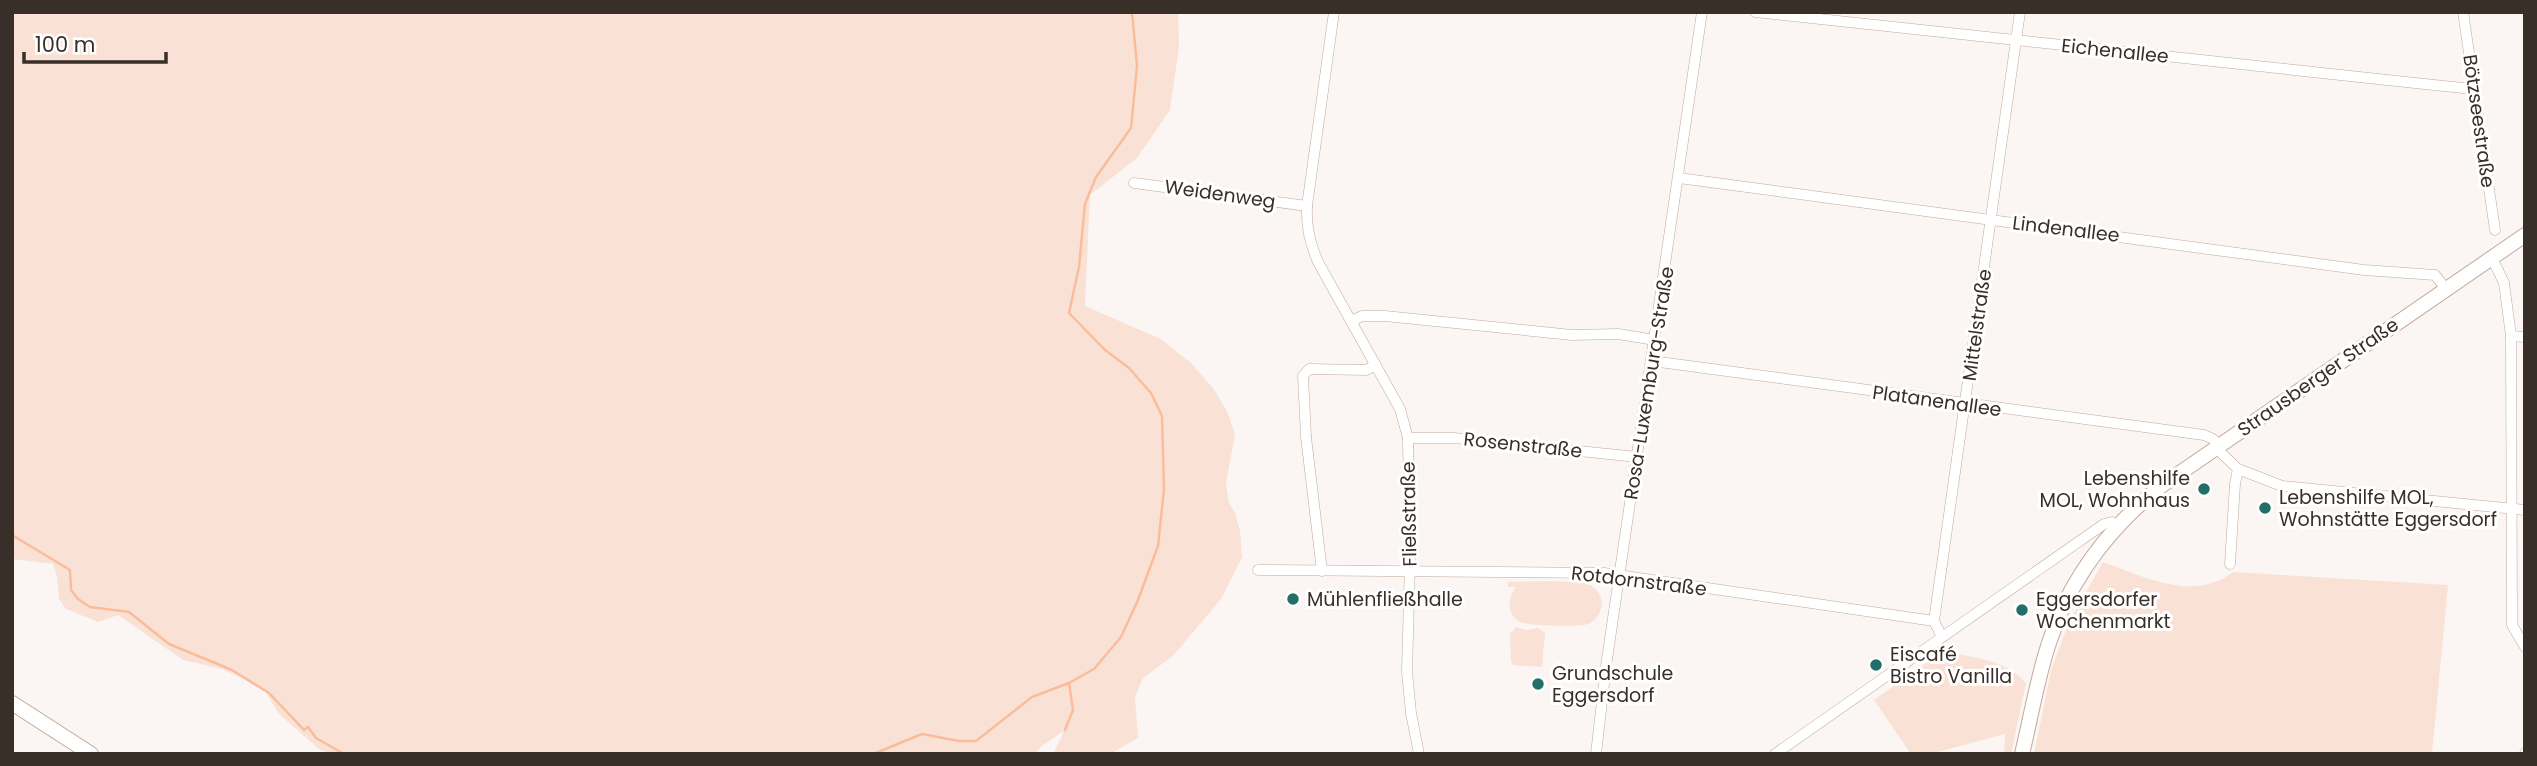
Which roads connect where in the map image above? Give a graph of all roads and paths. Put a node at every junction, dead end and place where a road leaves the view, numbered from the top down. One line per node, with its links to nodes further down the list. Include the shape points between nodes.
1 (1334, 12): 10 (street, Fließstraße)
2 (1702, 12): 8 (street, Rosa-Luxemburg-Straße)
3 (1755, 12): 6 (street, Eichenallee)
4 (2020, 12): 6 (street, Mittelstraße)
5 (2463, 12): 7 (street, Bötzseestraße)
6 (2016, 40): 7 (street, Eichenallee); 11 (street, Mittelstraße)
7 (2474, 87): 12 (street, Bötzseestraße)
8 (1679, 178): 11 (street, Lindenallee); 19 (street, Rosa-Luxemburg-Straße)
9 (1133, 183): 10 (street, Weidenweg)
10 (1307, 206): 16 (street, Fließstraße, via 1311,247)
11 (1992, 220): 15 (street, Lindenallee, via 2364,270 2435,275); 22 (street, Mittelstraße)
12 (2495, 230)
13 (2525, 235): 14 (main road, Strausberger Straße)
14 (2491, 258): 15 (main road, Strausberger Straße); 17 (street, via 2504,283)
15 (2446, 289): 24 (main road, Strausberger Straße)
16 (1352, 321): 19 (street, via 1385,316); 21 (street, Fließstraße)
17 (2511, 336): 18 (street); 27 (street)
18 (2525, 337)
19 (1655, 340): 20 (street, Rosa-Luxemburg-Straße)
20 (1652, 361): 22 (street, Platanenallee); 25 (street, Rosa-Luxemburg-Straße)
21 (1376, 365): 23 (street, Fließstraße, via 1400,409); 32 (street, via 1366,370 1309,369 1303,376)
22 (1965, 405): 24 (street, Platanenallee, via 2208,436); 35 (street, Mittelstraße)
23 (1408, 438): 25 (street, Rosenstraße, via 1454,438); 33 (street, Fließstraße)
24 (2218, 447): 26 (street); 29 (main road, Strausberger Straße)
25 (1637, 457): 34 (street, Rosa-Luxemburg-Straße)
26 (2238, 469): 27 (street, via 2282,486); 30 (street)
27 (2512, 509): 28 (street); 37 (street, via 2512,625)
28 (2525, 510)
29 (2115, 524): 36 (street, Strausberger Straße, via 2104,524 2087,535); 43 (main road, Strausberger Straße, via 2077,579 2049,640)
30 (2230, 564)
31 (1258, 570): 32 (street, Rotdornstraße)
32 (1322, 570): 33 (street, Rotdornstraße)
33 (1409, 572): 34 (street, Rotdornstraße); 40 (street, Fließstraße, via 1407,672)
34 (1619, 575): 35 (street, Rotdornstraße); 41 (street, Rosa-Luxemburg-Straße)
35 (1934, 621): 36 (street)
36 (1942, 637): 42 (street, Strausberger Straße)
37 (2525, 647)
38 (12, 703): 39 (main road)
39 (91, 754)
40 (1419, 754)
41 (1596, 754)
42 (1775, 754)
43 (2022, 754)

